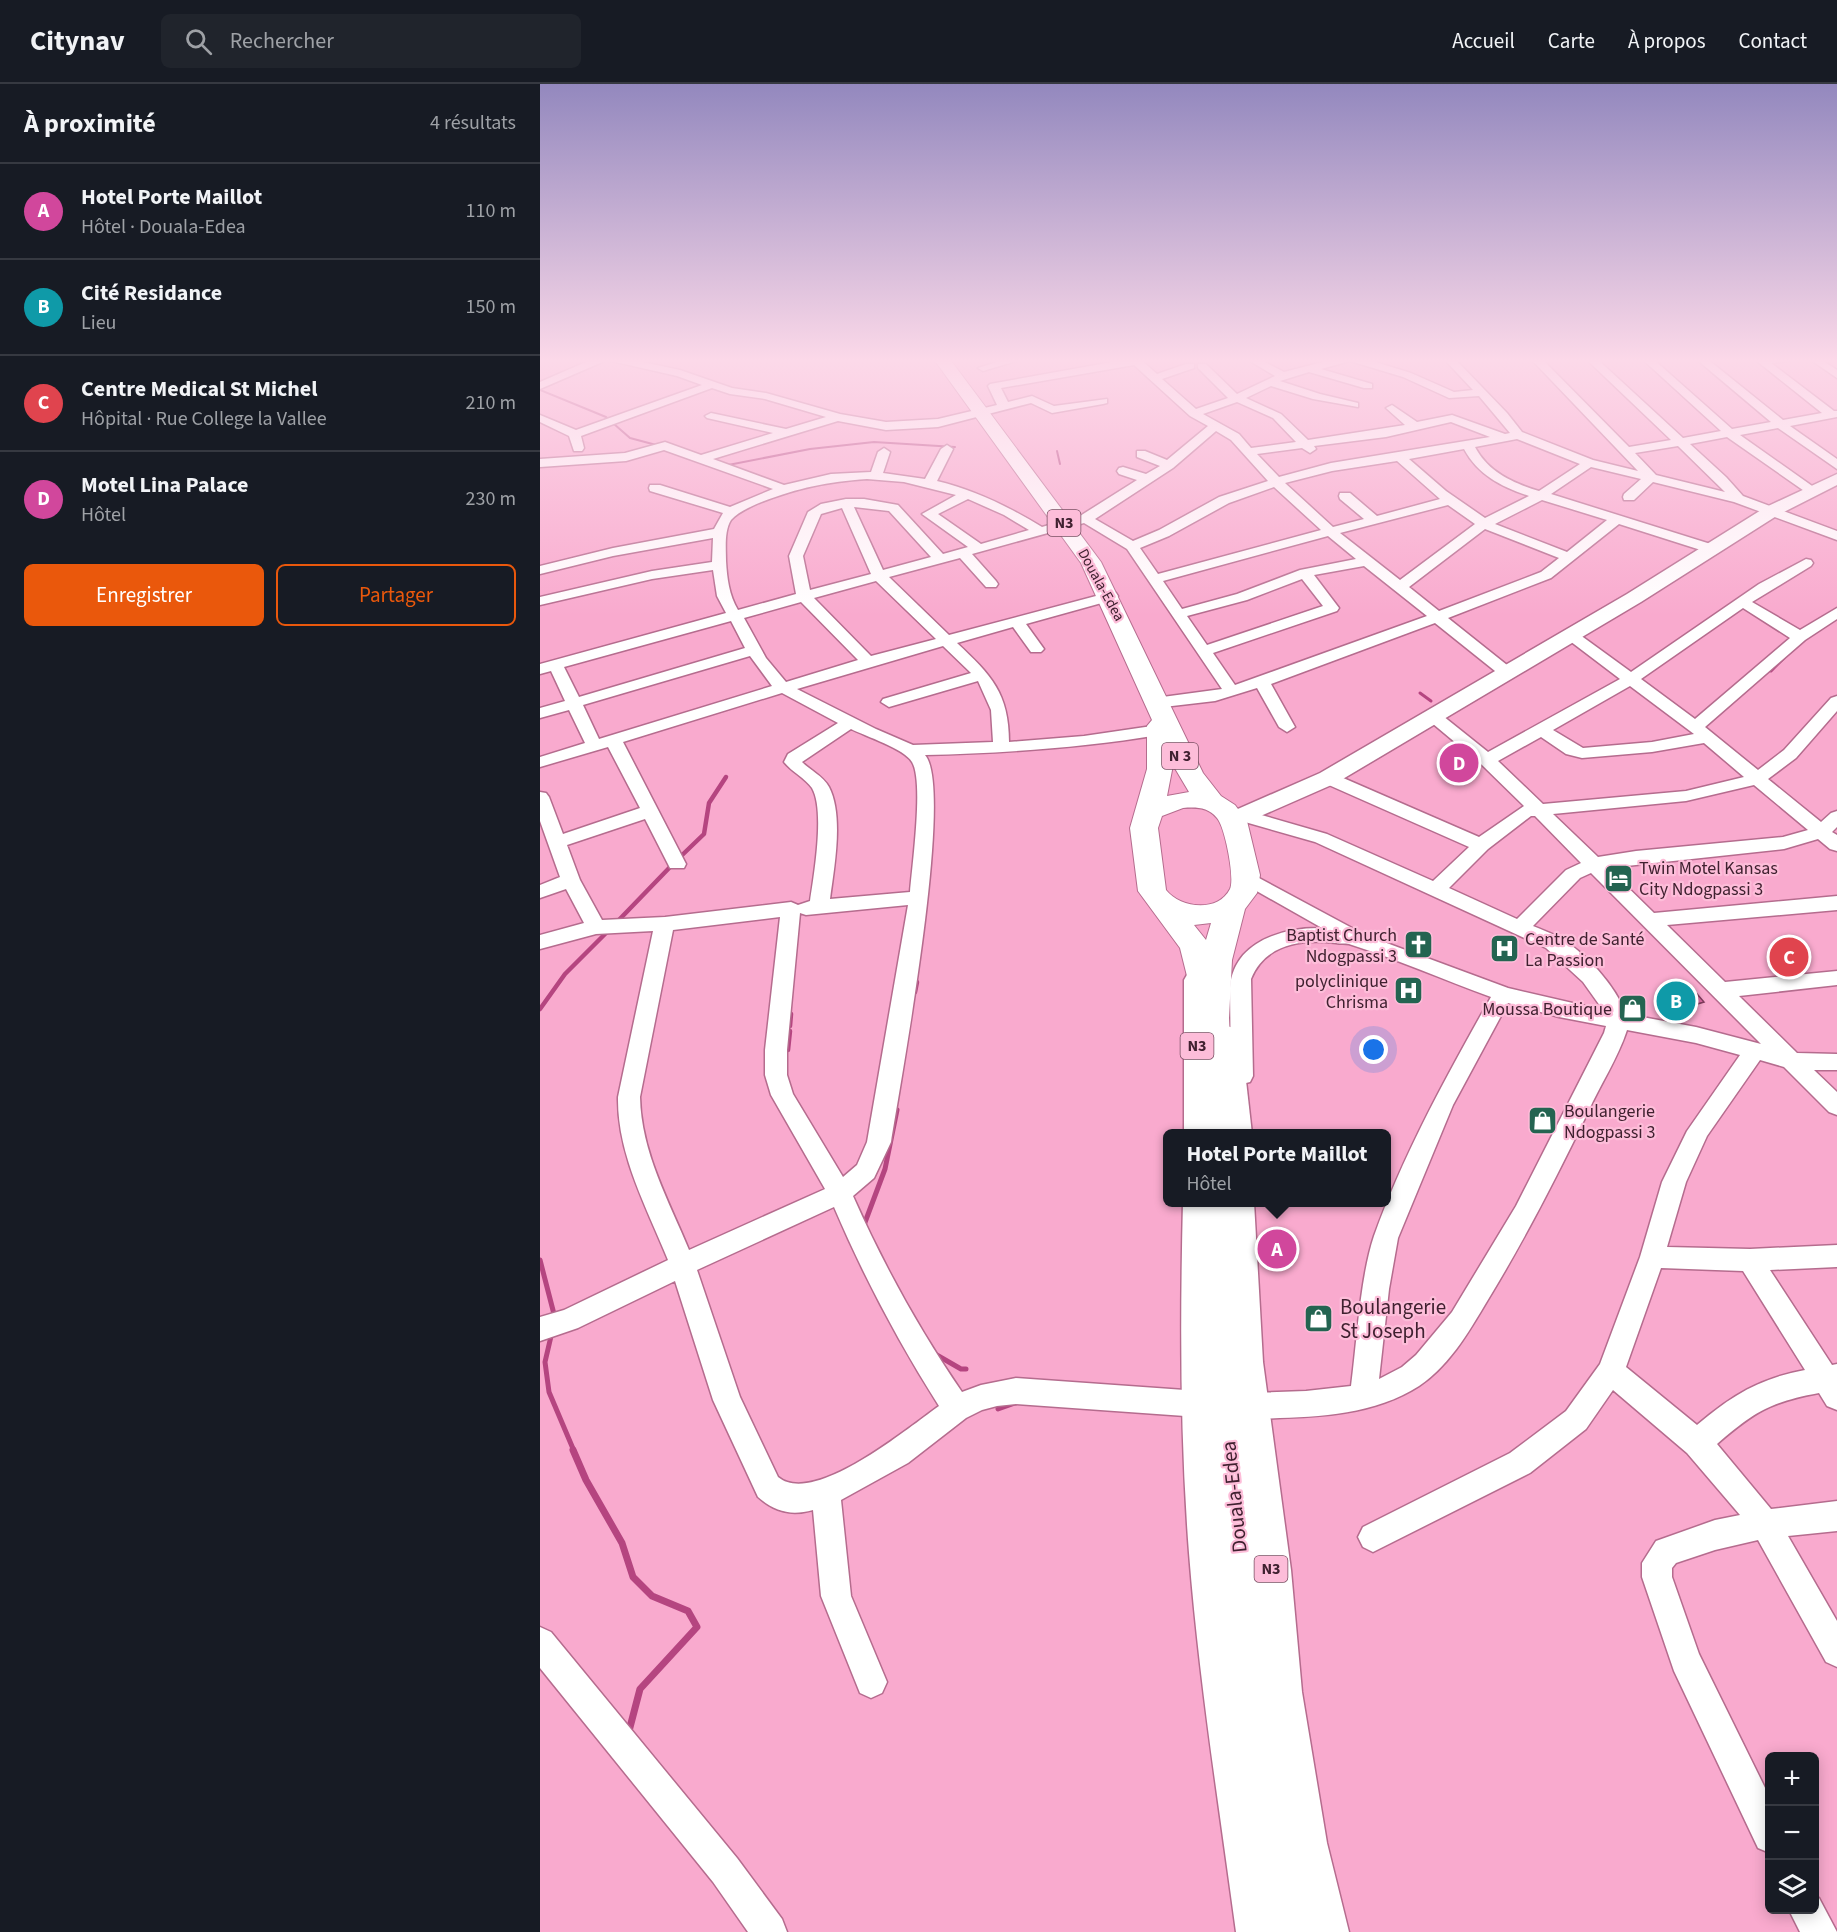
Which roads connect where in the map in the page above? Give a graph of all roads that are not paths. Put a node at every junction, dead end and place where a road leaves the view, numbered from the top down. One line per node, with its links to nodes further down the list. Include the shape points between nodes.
1 (577, 444): 23 (street)
2 (746, 444): 22 (street)
3 (1005, 444): 52 (highway, Douala-Edea / N3)
4 (1194, 444): 26 (street)
5 (1241, 444): 19 (street)
6 (1295, 444): 19 (street)
7 (1304, 444): 28 (street)
8 (1467, 444): 21 (street)
9 (1468, 444): 40 (street, via 1474,458 1489,473 1514,487)
10 (1541, 444): 25 (street)
11 (1620, 444): 17 (street)
12 (1664, 444): 17 (street)
13 (1684, 444): 43 (street)
14 (1745, 444): 38 (street)
15 (1808, 444): 27 (street)
16 (947, 449): 35 (street)
17 (1627, 451): 31 (street)
18 (884, 452): 30 (street)
19 (1247, 452): 34 (street)
20 (1140, 454): 26 (street)
21 (1400, 457): 28 (street); 44 (street)
22 (700, 459): 23 (street, via 665,446 638,455); 37 (street)
23 (579, 461): 24 (street)
24 (540, 463)
25 (1589, 463): 31 (street); 40 (street)
26 (1169, 465): 32 (street)
27 (1837, 465)
28 (1331, 467): 34 (street)
29 (1123, 471): 32 (street)
30 (876, 476): 35 (street); 37 (street, via 841,476)
31 (1651, 477): 42 (street); 43 (street)
32 (1148, 479): 48 (street)
33 (1837, 479): 38 (main road)
34 (1276, 482): 55 (street); 57 (street, via 1229,498)
35 (929, 484): 39 (street)
36 (655, 488): 47 (street)
37 (782, 488): 47 (street)
38 (1810, 491): 46 (main road)
39 (968, 494): 53 (street, via 1008,511); 58 (street, via 929,514)
40 (1541, 495): 49 (street); 51 (street)
41 (1345, 496): 50 (street)
42 (1629, 497)
43 (1738, 499): 46 (street)
44 (1451, 500): 50 (street); 51 (street)
45 (846, 503): 62 (street, via 892,508); 68 (street); 72 (street, via 818,509 798,546 796,556)
46 (1772, 511): 56 (street); 59 (main road)
47 (732, 512): 54 (street)
48 (1085, 519): 52 (street); 57 (street)
49 (1616, 520): 59 (street); 61 (street)
50 (1375, 521): 55 (street)
51 (1484, 524): 61 (street); 71 (street)
52 (1065, 525): 53 (street); 73 (highway, Douala-Edea / N3)
53 (1040, 531): 58 (street)
54 (721, 532): 65 (street); 66 (street)
55 (1332, 532): 63 (street); 69 (street, via 1249,550)
56 (1835, 533)
57 (1132, 546): 69 (street)
58 (978, 548): 60 (street)
59 (1712, 549): 81 (main road)
60 (963, 552): 62 (street); 70 (street)
61 (1568, 557): 79 (street, via 1546,575)
62 (939, 558): 68 (street)
63 (1367, 561): 67 (street); 71 (street)
64 (1806, 563): 75 (street)
65 (720, 565): 74 (street, via 652,575); 78 (street, via 723,592)
66 (540, 570)
67 (1305, 573): 77 (street, via 1242,597); 86 (street, via 1332,608)
68 (879, 576): 72 (street); 83 (street)
69 (1155, 579): 77 (street)
70 (991, 584)
71 (1401, 586): 79 (street)
72 (804, 596): 78 (street); 87 (street)
73 (1111, 596): 80 (street); 99 (highway, Douala-Edea / N3)
74 (540, 601)
75 (1744, 603): 82 (street); 91 (street)
76 (1837, 612): 82 (street)
77 (1179, 614): 86 (street)
78 (736, 616): 85 (street); 88 (street)
79 (1436, 618): 89 (street); 92 (street)
80 (1016, 620): 83 (street); 84 (street)
81 (1571, 635): 89 (main road); 91 (street)
82 (1800, 637): 104 (street)
83 (944, 640): 87 (street); 90 (street)
84 (1036, 649)
85 (754, 650): 93 (street); 97 (street)
86 (1204, 651): 94 (street)
87 (868, 662): 93 (street)
88 (548, 666): 97 (street)
89 (1506, 672): 100 (main road)
90 (982, 675): 96 (street); 107 (street, via 1001,707)
91 (1632, 678): 103 (street); 104 (street)
92 (1262, 682): 94 (street); 102 (street)
93 (784, 688): 101 (street); 105 (street)
94 (1231, 691): 99 (street)
95 (1837, 701): 112 (street, via 1790,754)
96 (889, 702)
97 (573, 704): 98 (street); 106 (street)
98 (540, 713)
99 (1157, 714): 107 (street, via 1061,745); 114 (highway, N 3, via 1187,771); 116 (highway, N 3, via 1161,776)
100 (1432, 715): 109 (street); 111 (main road)
101 (851, 722): 108 (street); 134 (street, via 793,762 819,785 823,794 825,866)
102 (1287, 727)
103 (1542, 730): 104 (street, via 1582,753 1662,746); 109 (street)
104 (1701, 732): 112 (street)
105 (613, 739): 106 (street); 117 (street)
106 (594, 745): 110 (street)
107 (1001, 749): 108 (street)
108 (910, 750): 130 (street, via 925,771)
109 (1487, 760): 115 (street)
110 (540, 762)
111 (1328, 778): 119 (main road); 123 (street)
112 (1757, 779): 115 (street, via 1686,796); 120 (street)
113 (540, 797): 121 (street)
114 (1211, 801): 116 (highway, via 1184,800); 119 (highway)
115 (1538, 809): 123 (street, via 1518,816); 125 (street)
116 (1150, 811): 131 (highway, N3, via 1144,828 1152,891)
117 (650, 812): 121 (street); 124 (street)
118 (1837, 817): 120 (street)
119 (1238, 818): 126 (highway); 128 (street, via 1321,838)
120 (1821, 832): 122 (street); 125 (street, via 1775,844)
121 (557, 842): 127 (street)
122 (1837, 844)
123 (1481, 845): 128 (street)
124 (677, 864)
125 (1595, 864): 136 (street); 139 (street, via 1573,874)
126 (1246, 877): 133 (highway, N3, via 1242,894); 140 (street)
127 (571, 880): 129 (street); 138 (street)
128 (1436, 890): 139 (street)
129 (540, 892)
130 (919, 898): 134 (street); 153 (street, via 879,1142 866,1171)
131 (1161, 903): 133 (highway, via 1187,914 1215,912); 142 (highway, N3)
132 (1837, 903): 136 (street)
133 (1232, 904): 142 (highway, N3)
134 (819, 907): 135 (street)
135 (791, 909): 137 (street); 153 (street, via 776,1050 777,1075 782,1095)
136 (1650, 920): 144 (street)
137 (665, 924): 138 (street); 160 (street, via 629,1097 629,1120 636,1151)
138 (596, 927): 141 (street)
139 (1521, 927): 146 (street, via 1566,951 1600,988)
140 (1358, 940): 145 (street); 152 (street, via 1320,934 1288,938 1260,951 1251,961 1241,981 1241,1089)
141 (540, 942)
142 (1208, 961): 151 (main road, N3, via 1197,995); 152 (main road, N3); 152 (highway, N3)
143 (1837, 978): 144 (street)
144 (1721, 990): 148 (street)
145 (1503, 994): 146 (street, via 1559,1010); 164 (street, via 1442,1104 1386,1238)
146 (1617, 1019): 147 (street); 164 (street, via 1615,1033 1528,1210 1460,1323 1428,1362 1396,1384)
147 (1754, 1052): 148 (street); 158 (street, via 1698,1131 1674,1182)
148 (1794, 1061): 149 (street); 150 (street)
149 (1837, 1062)
150 (1837, 1106)
151 (1199, 1129)
152 (1230, 1129)
153 (840, 1193): 160 (street); 167 (street, via 861,1242 920,1352)
154 (1198, 1207): 165 (main road)
155 (1218, 1207): 180 (highway, Douala-Edea / N3, via 1219,1348 1234,1500 1255,1695)
156 (1238, 1207): 166 (main road, N3)
157 (1837, 1256): 159 (street)
158 (1652, 1257): 159 (street); 162 (street)
159 (1750, 1260): 163 (street)
160 (683, 1265): 161 (street, via 569,1320); 169 (street, via 727,1400 768,1487 780,1497 799,1499)
161 (540, 1329)
162 (1611, 1371): 168 (street); 172 (street, via 1576,1420 1520,1463)
163 (1833, 1384): 168 (street, via 1781,1387 1738,1408)
164 (1363, 1396): 166 (street, via 1322,1403)
165 (1199, 1404): 167 (street, via 1016,1391 989,1394); 179 (main road, via 1213,1602)
166 (1251, 1406): 181 (main road, N3, via 1272,1570 1282,1692 1305,1843)
167 (956, 1407): 169 (street, via 873,1470)
168 (1697, 1443): 171 (street)
169 (826, 1492): 175 (street, via 836,1596)
170 (1837, 1516): 171 (street)
171 (1765, 1524): 174 (street); 176 (street, via 1666,1551 1657,1563 1657,1577 1685,1660)
172 (1373, 1537)
173 (540, 1643): 178 (street, via 725,1870)
174 (1837, 1651)
175 (871, 1682)
176 (1765, 1826)
177 (1810, 1914): 182 (street)
178 (769, 1932)
179 (1259, 1932)
180 (1294, 1932)
181 (1326, 1932)
182 (1819, 1932)

